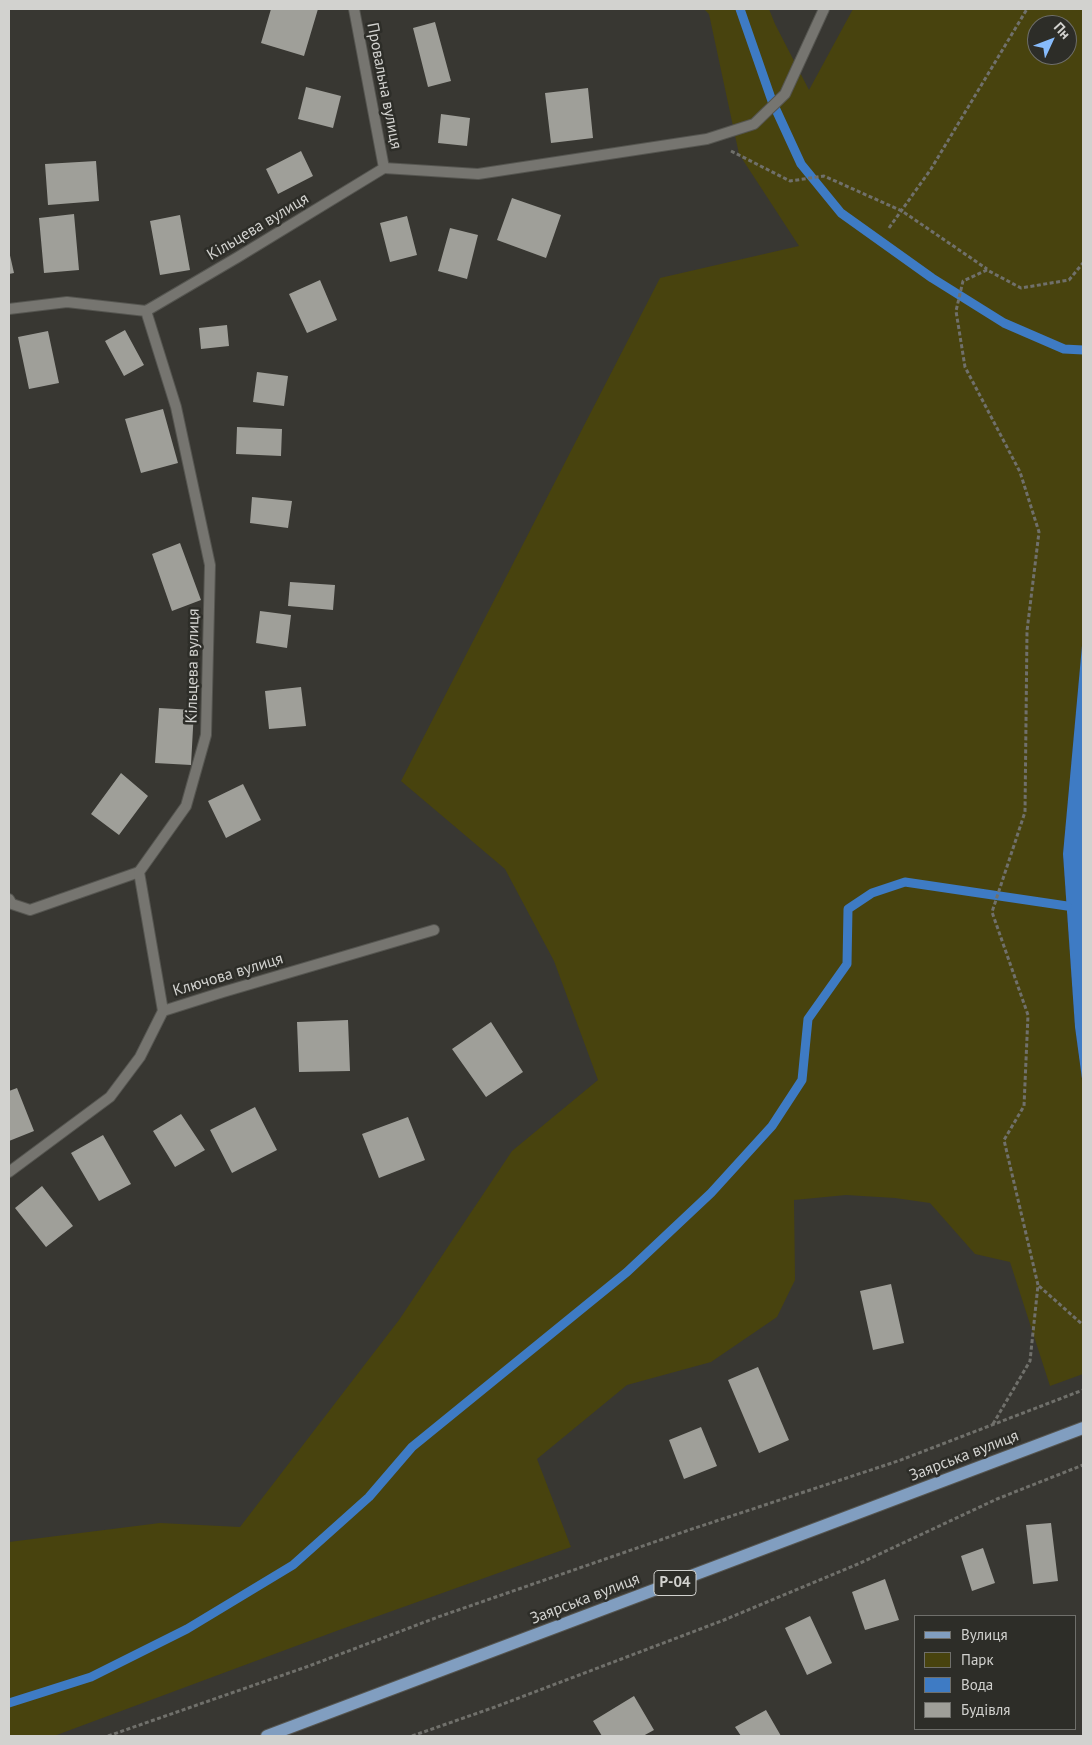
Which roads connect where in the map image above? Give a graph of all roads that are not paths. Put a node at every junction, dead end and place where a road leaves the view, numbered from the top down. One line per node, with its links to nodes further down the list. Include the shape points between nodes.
1 (354, 9): 3 (street, Провальна вулиця)
2 (824, 9): 3 (street, via 785,94 754,124 707,139 478,174)
3 (384, 168): 5 (street, Кільцева вулиця)
4 (9, 309): 5 (street, via 67,302)
5 (146, 311): 6 (street, Кільцева вулиця, via 176,407 210,565 206,735 186,806)
6 (139, 872): 7 (street, via 30,910 12,904); 9 (street)
7 (9, 899)
8 (434, 930): 9 (street, Ключова вулиця)
9 (163, 1011): 10 (street, Ключова вулиця, via 140,1057 110,1097)
10 (9, 1172)
11 (1083, 1428): 12 (main road, Заярська вулиця / Р-04)
12 (267, 1736)

